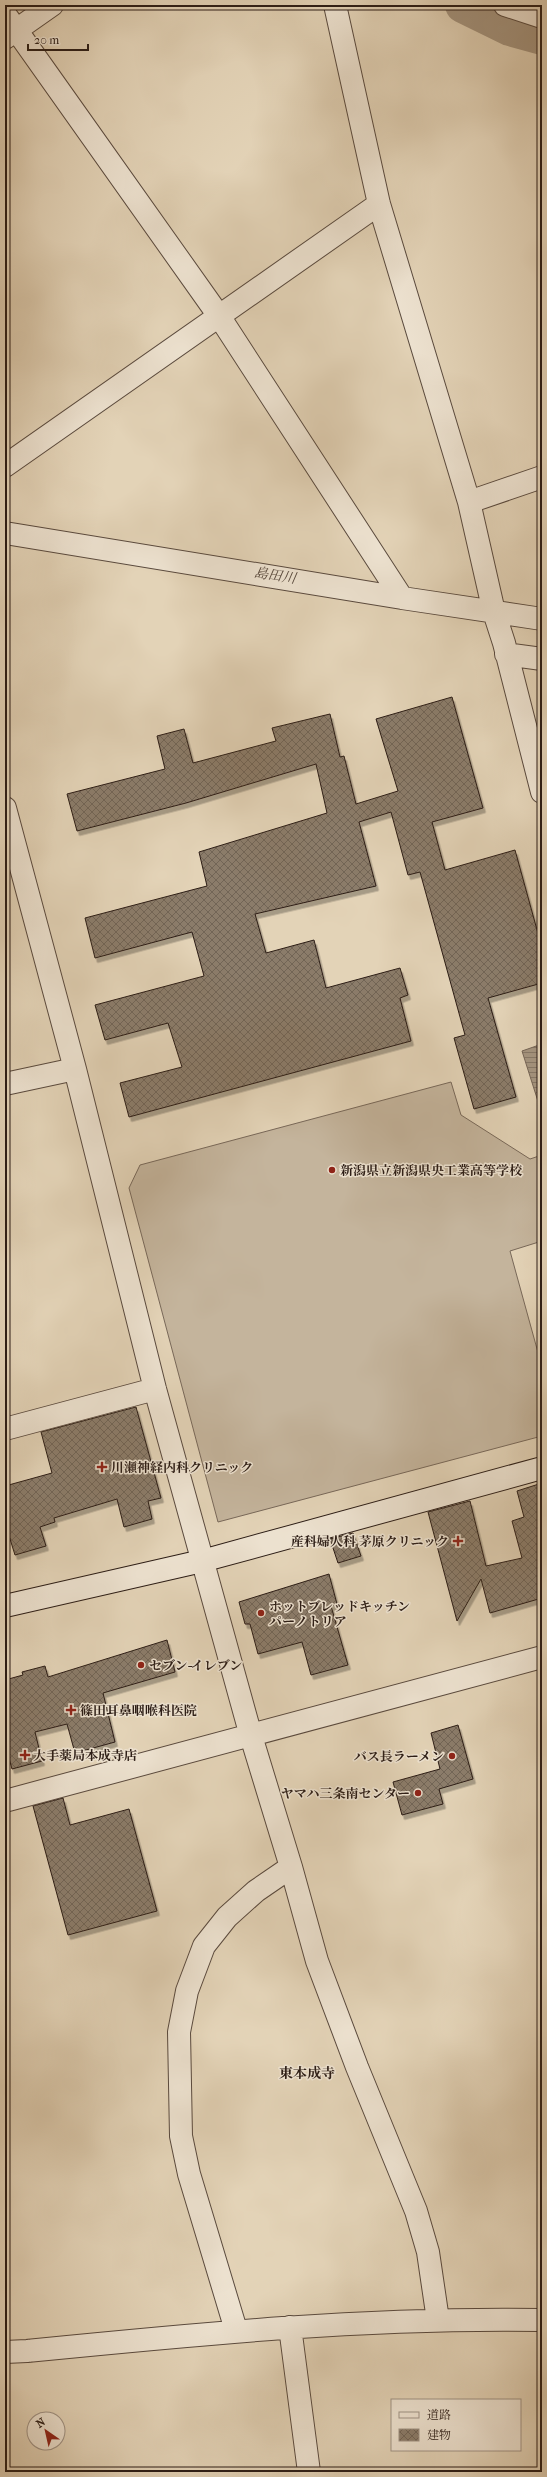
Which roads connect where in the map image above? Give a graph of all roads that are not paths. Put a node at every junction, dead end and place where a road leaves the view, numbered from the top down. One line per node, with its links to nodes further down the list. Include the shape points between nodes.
1 (52, 5): 5 (street)
2 (335, 5): 6 (street)
3 (505, 5): 4 (street)
4 (542, 17)
5 (9, 27): 7 (street)
6 (379, 204): 7 (street); 10 (street)
7 (219, 316): 8 (street); 12 (street)
8 (5, 466)
9 (542, 477): 10 (street)
10 (469, 502): 13 (street)
11 (5, 533): 12 (street)
12 (402, 598): 13 (street)
13 (494, 612): 14 (street); 15 (street)
14 (542, 619)
15 (506, 654): 16 (street); 17 (street)
16 (542, 659)
17 (542, 792)
18 (5, 808): 19 (street)
19 (75, 1069): 20 (street); 21 (street)
20 (5, 1084)
21 (155, 1389): 22 (street); 24 (street)
22 (5, 1429)
23 (542, 1468): 24 (street)
24 (202, 1561): 25 (street); 27 (street)
25 (5, 1606)
26 (542, 1657): 27 (street)
27 (251, 1736): 28 (street); 29 (street)
28 (5, 1801)
29 (291, 1867): 30 (street, via 317,1961 416,2211 428,2252); 33 (street, via 256,1891 227,1917 204,1946 187,1991 179,2032 181,2136 189,2174)
30 (438, 2320): 31 (street); 32 (street)
31 (542, 2320)
32 (290, 2327): 33 (street); 35 (street)
33 (236, 2330): 34 (street)
34 (5, 2352)
35 (309, 2472)

